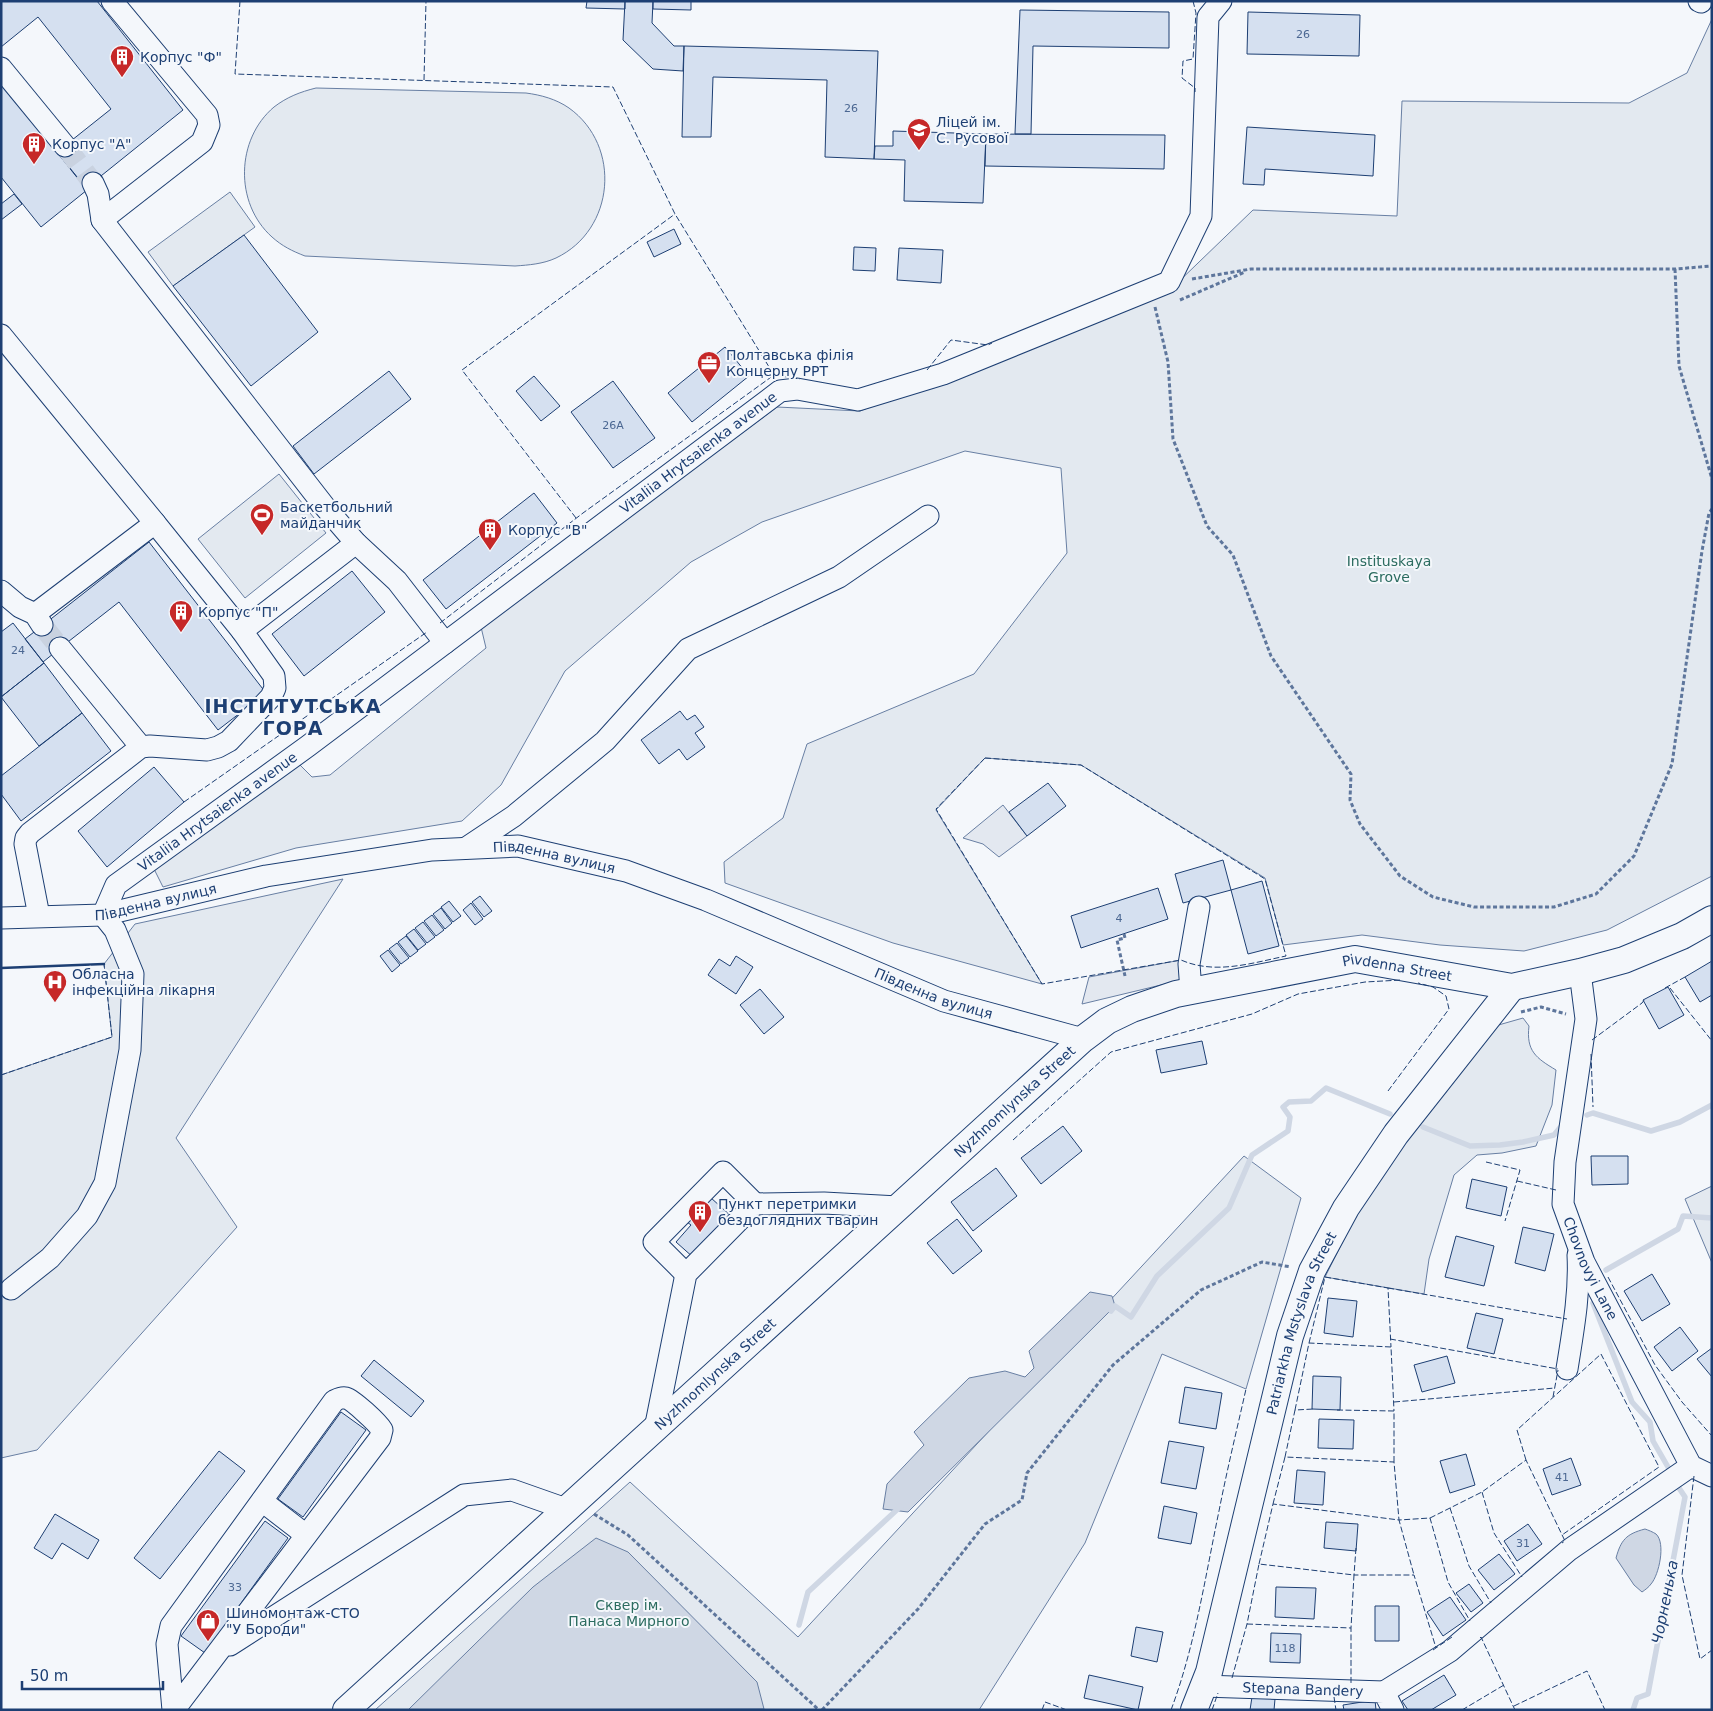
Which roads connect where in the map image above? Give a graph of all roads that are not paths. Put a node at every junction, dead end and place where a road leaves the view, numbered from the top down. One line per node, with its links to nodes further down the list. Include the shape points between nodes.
1 (112, 1): 6 (street, via 207,115 209,125 202,142)
2 (1214, 9): 13 (street, Vitaliia Hrytsaienka avenue, via 1201,216 1171,292 1145,292 943,374 858,400 797,389 780,391)
3 (1, 68): 4 (street)
4 (64, 146)
5 (93, 183): 6 (street)
6 (102, 220): 10 (street)
7 (1, 335): 9 (street)
8 (928, 516): 16 (street, via 840,577 688,649 605,741 514,816)
9 (155, 523): 11 (street, via 39,620); 12 (street)
10 (356, 543): 12 (street); 13 (street, via 397,581)
11 (1, 591)
12 (242, 631): 15 (street, via 274,676 275,688 271,697 229,741 218,747 207,750)
13 (445, 643): 19 (street, Vitaliia Hrytsaienka avenue, via 116,885)
14 (60, 648): 15 (street)
15 (142, 747): 18 (street, via 26,838)
16 (466, 848): 19 (street, Південна вулиця, via 432,850 266,876); 25 (street, Південна вулиця, via 518,846 626,871 706,900 944,1001)
17 (1199, 907): 24 (street, via 1189,964)
18 (39, 916): 19 (street, Південна вулиця); 20 (street, Південна вулиця)
19 (102, 916): 30 (street, via 115,930 133,974 130,1050 105,1183 87,1216 50,1258)
20 (1, 918)
21 (1712, 919): 22 (main road, Pivdenna Street, via 1682,936)
22 (1580, 972): 23 (main road, Pivdenna Street); 28 (street, Chovnovyi Lane, via 1586,1019 1565,1162 1563,1204)
23 (1512, 987): 24 (main road, Pivdenna Street, via 1355,959); 39 (main road, Patriarkha Mstyslava Street, via 1396,1134 1346,1208 1312,1271 1290,1336)
24 (1192, 991): 25 (main road, Pivdenna Street, via 1132,1009 1107,1021)
25 (1083, 1039): 27 (main road, Nyzhnomlynska Street)
26 (755, 1204): 27 (street); 29 (street); 29 (street, via 723,1172 654,1242)
27 (898, 1207): 32 (main road, Nyzhnomlynska Street)
28 (1578, 1245): 31 (street, via 1576,1313); 33 (street, Chovnovyi Lane)
29 (686, 1274): 32 (street)
30 (11, 1289)
31 (1567, 1369)
32 (655, 1429): 36 (main road, Nyzhnomlynska Street)
33 (1691, 1466): 34 (street); 40 (street, via 1569,1550)
34 (1712, 1476)
35 (262, 1500): 37 (street); 37 (street, via 334,1401 347,1398 379,1424 382,1430 380,1438); 41 (street, via 171,1626 167,1644)
36 (571, 1505): 38 (street, via 512,1490 464,1494); 42 (main road, Nyzhnomlynska Street)
37 (306, 1535): 38 (street)
38 (221, 1649): 41 (street)
39 (1203, 1686): 40 (street, Stepana Bandery); 43 (main road, Patriarkha Mstyslava Street)
40 (1388, 1701)
41 (174, 1710)
42 (346, 1710)
43 (1194, 1710)

